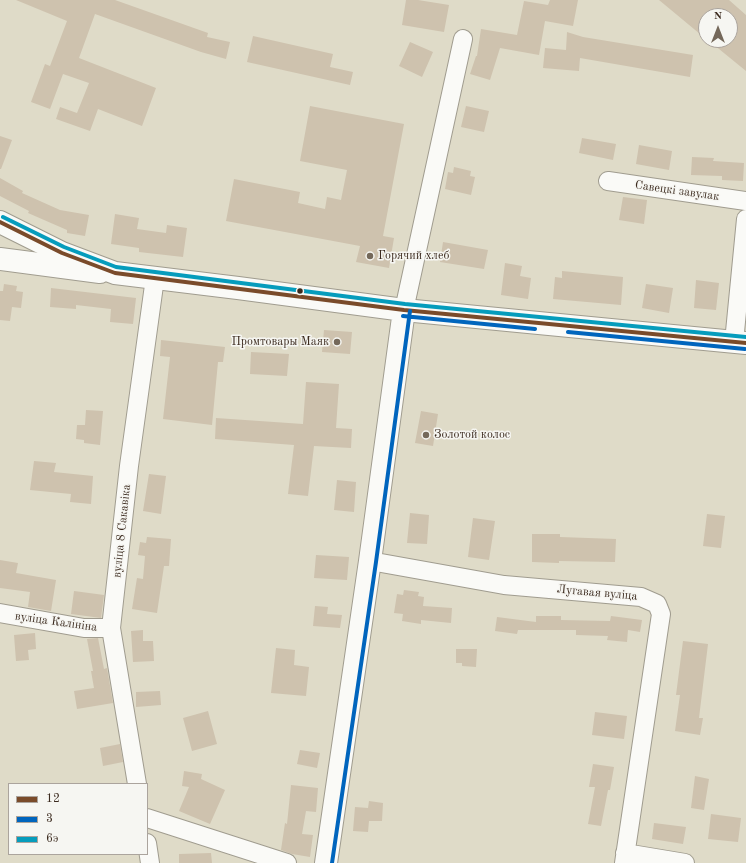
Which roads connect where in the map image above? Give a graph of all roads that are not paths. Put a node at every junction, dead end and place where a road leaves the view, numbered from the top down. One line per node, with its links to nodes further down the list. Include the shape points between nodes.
1 (464, 39): 9 (street)
2 (608, 181): 3 (street, Савецкі завулак)
3 (746, 201)
4 (746, 219): 10 (street)
5 (0, 222): 7 (main road, via 62,253)
6 (0, 258): 7 (main road)
7 (115, 273): 8 (main road)
8 (155, 278): 9 (main road); 13 (street, вуліца 8 Сакавіка, via 129,466)
9 (404, 310): 10 (main road); 11 (main road)
10 (740, 342)
11 (370, 562): 17 (street, Лугавая вуліца, via 504,585 641,597 657,604 661,614); 20 (main road)
12 (0, 614): 13 (street, вуліца Калініна, via 84,628)
13 (111, 628): 14 (street, вуліца 8 Сакавіка)
14 (137, 783)
15 (148, 818): 19 (street)
16 (148, 850): 18 (street)
17 (624, 858): 21 (street)
18 (150, 863)
19 (287, 863)
20 (326, 863)
21 (685, 863)

